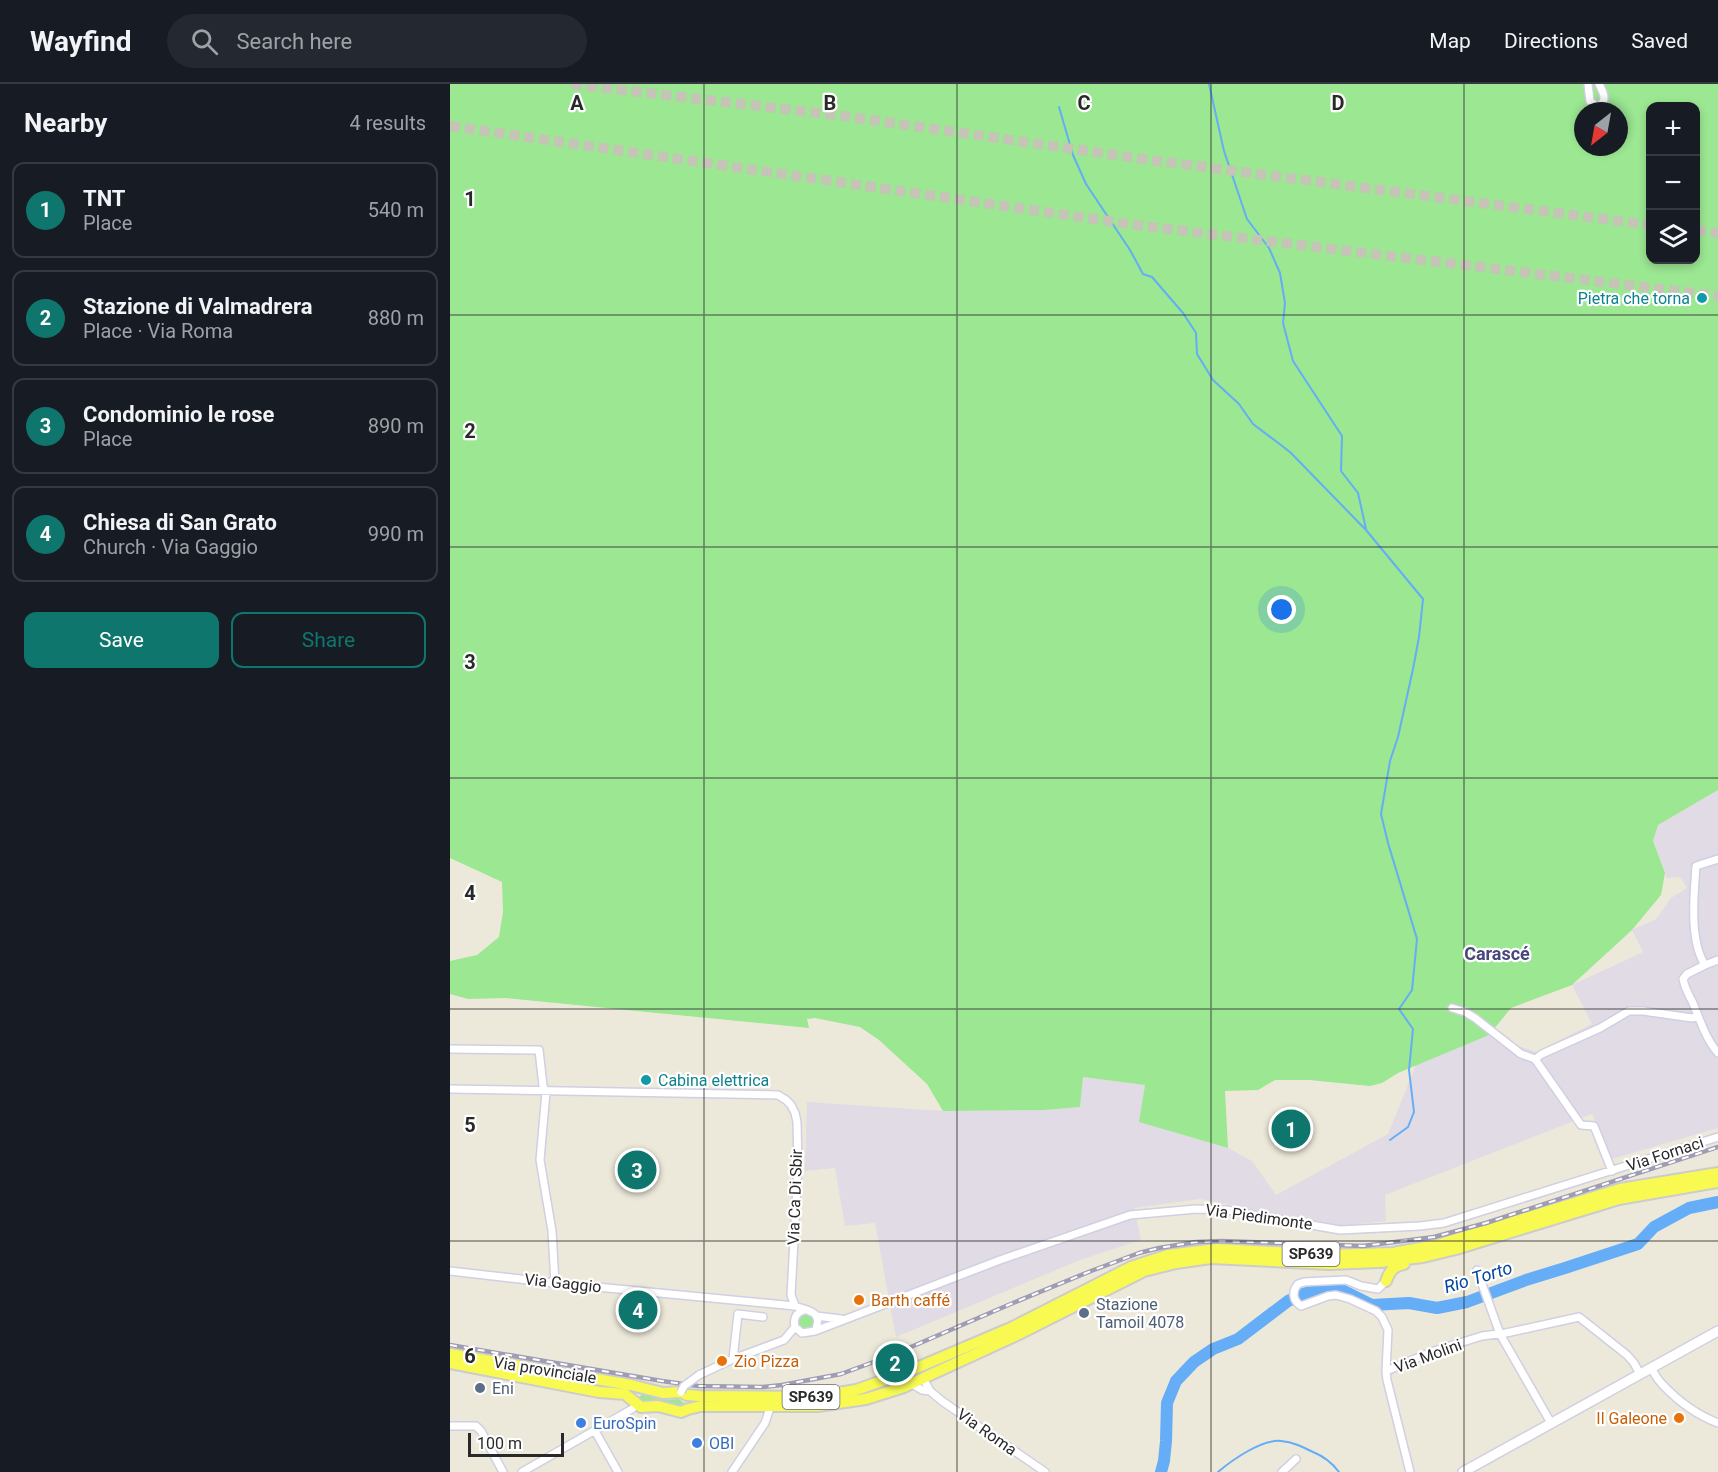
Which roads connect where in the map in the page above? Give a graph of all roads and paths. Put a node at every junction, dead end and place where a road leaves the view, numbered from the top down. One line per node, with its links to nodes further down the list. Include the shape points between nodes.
1 (1588, 84): 2 (street, via 1590,100 1599,106 1605,96)
2 (1599, 84)
3 (1718, 859): 5 (street, via 1696,866 1692,913 1699,957)
4 (1718, 960): 5 (street)
5 (1705, 965): 7 (street, via 1683,979)
6 (1452, 1008): 10 (street, via 1475,1018 1521,1054)
7 (1698, 1016): 9 (street); 10 (street, via 1629,1011)
8 (450, 1049): 12 (street, via 539,1050)
9 (1718, 1053)
10 (1534, 1059): 14 (street, via 1581,1125 1594,1126)
11 (450, 1089): 12 (street)
12 (546, 1092): 22 (street, via 540,1160 552,1231); 24 (street, Via Ca Di Sbir, via 778,1095 786,1100 797,1122 791,1294)
13 (1718, 1137): 14 (street, Via Fornaci)
14 (1612, 1171): 29 (street, Via Piedimonte, via 1444,1223 1420,1226 1340,1230 1226,1210 1130,1215)
15 (1718, 1173): 37 (main road, SP639, via 1620,1189 1437,1245 1393,1253 1329,1255 1217,1249 1168,1255 1131,1267 1013,1327)
16 (1718, 1182): 17 (main road, SP639, via 1619,1199)
17 (1423, 1257): 18 (main road, SP639); 21 (main road, via 1396,1266)
18 (1353, 1263): 21 (main road, via 1378,1268); 41 (main road, SP639, via 1211,1258 1158,1267)
19 (1477, 1270): 33 (street)
20 (450, 1272): 22 (street, Via Gaggio)
21 (1386, 1281): 39 (street, via 1378,1289 1346,1280 1304,1282 1293,1291 1301,1306 1336,1296 1376,1311 1388,1330)
22 (555, 1283): 23 (street, Via Gaggio)
23 (784, 1305): 24 (street, Via Gaggio); 28 (street)
24 (795, 1306): 25 (street, Via Gaggio)
25 (804, 1310): 26 (street); 28 (street)
26 (816, 1316): 29 (street, Via Piedimonte); 31 (street)
27 (763, 1317): 35 (street, via 738,1314)
28 (795, 1317): 30 (street)
29 (844, 1319): 31 (street, Via Piedimonte)
30 (795, 1327): 31 (street, via 802,1333); 35 (street, via 784,1340)
31 (815, 1331)
32 (1718, 1331): 38 (main road)
33 (1500, 1334): 39 (street, Via Molini, via 1434,1351); 40 (street, Via Molini, via 1579,1317 1627,1355); 49 (street)
34 (450, 1354): 43 (main road, Via provinciale / SP639)
35 (733, 1359): 45 (street, bridge, via 699,1375 684,1386)
36 (450, 1363): 46 (main road, SP639, via 598,1392 617,1392)
37 (918, 1367): 41 (main road); 45 (main road, SP639, via 856,1390 815,1397)
38 (1651, 1368): 40 (main road); 50 (street, via 1660,1383 1682,1402)
39 (1386, 1371): 62 (street, Via Molini)
40 (1640, 1374): 49 (main road)
41 (923, 1378): 42 (main road, SP639); 44 (street, Via Roma)
42 (912, 1384): 44 (street, Via Roma); 47 (main road, SP639, via 846,1402)
43 (640, 1388): 45 (main road, SP639); 46 (main road, via 633,1395)
44 (930, 1391): 60 (street, Via Roma)
45 (684, 1394): 48 (main road, via 690,1401)
46 (635, 1403): 48 (main road, SP639, via 681,1412); 52 (street, via 632,1409)
47 (771, 1405): 48 (main road, SP639); 59 (street, via 765,1423)
48 (688, 1408)
49 (1551, 1423): 63 (main road)
50 (1718, 1423)
51 (450, 1426): 55 (street, via 476,1426)
52 (595, 1431): 54 (street); 58 (street)
53 (1296, 1459): 61 (street)
54 (537, 1463): 56 (street); 57 (street)
55 (503, 1472)
56 (522, 1472)
57 (542, 1472)
58 (618, 1472)
59 (732, 1472)
60 (1045, 1472)
61 (1282, 1472)
62 (1410, 1472)
63 (1463, 1472)

